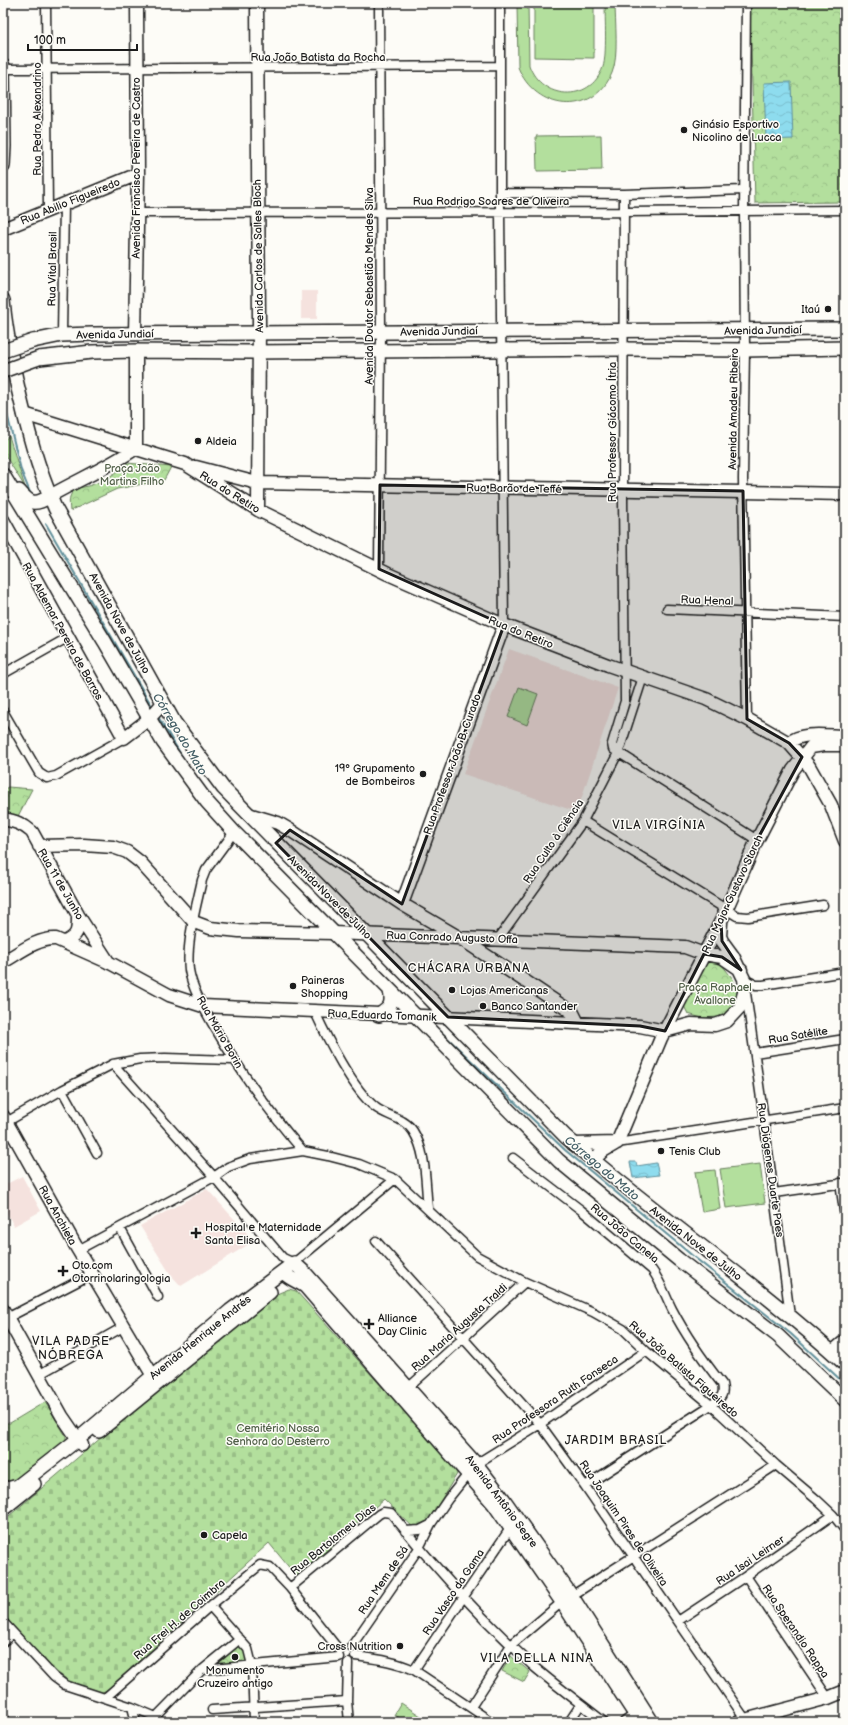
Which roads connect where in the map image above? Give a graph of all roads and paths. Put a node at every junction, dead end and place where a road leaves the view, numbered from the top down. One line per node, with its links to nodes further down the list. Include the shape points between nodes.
1 (46, 3): 9 (street, Rua Pedro Alexandrino)
2 (137, 3): 10 (street, Avenida Francisco Pereira de Castro)
3 (257, 3): 11 (street, Avenida Carlos de Salles Bloch)
4 (379, 3): 12 (street, Avenida Doutor Sebastião Mendes Silva)
5 (500, 3): 7 (street)
6 (746, 3): 15 (street, Avenida Amadeu Ribeiro)
7 (499, 66): 12 (street, Rua João Batista da Rocha); 16 (street)
8 (3, 67): 9 (street, Rua João Batista da Rocha); 13 (main road)
9 (47, 68): 10 (street, Rua João Batista da Rocha); 19 (street, Rua Pedro Alexandrino)
10 (136, 68): 11 (street, Rua João Batista da Rocha); 14 (street, Avenida Francisco Pereira de Castro)
11 (257, 68): 12 (street, Rua João Batista da Rocha); 25 (street, Avenida Carlos de Salles Bloch)
12 (379, 68): 26 (street, Avenida Doutor Sebastião Mendes Silva)
13 (3, 166)
14 (138, 174): 18 (street, Rua Abilio Figueiredo); 24 (street, Avenida Francisco Pereira de Castro)
15 (745, 190): 17 (street, Rua Rodrigo Soares de Oliveira); 22 (street, Avenida Amadeu Ribeiro)
16 (500, 193): 17 (street, Rua Rodrigo Soares de Oliveira); 21 (street)
17 (624, 194): 23 (street, Rua Professor Giácomo Ítria)
18 (64, 203): 19 (street, Rua Abilio Figueiredo); 36 (street, Rua Vital Brasil)
19 (48, 210): 27 (street, Rua Abilio Figueiredo)
20 (845, 210): 22 (street, Rua Rodrigo Soares de Oliveira)
21 (500, 211): 23 (street, Rua Rodrigo Soares de Oliveira); 26 (street, Rua Rodrigo Soares de Oliveira); 30 (street)
22 (744, 211): 23 (street, Rua Rodrigo Soares de Oliveira); 32 (street, Avenida Amadeu Ribeiro)
23 (624, 212): 31 (street, Rua Professor Giácomo Ítria)
24 (136, 213): 25 (street, Rua Rodrigo Soares de Oliveira); 35 (street, Avenida Francisco Pereira de Castro)
25 (257, 213): 26 (street, Rua Rodrigo Soares de Oliveira); 34 (street, Avenida Carlos de Salles Bloch)
26 (379, 213): 33 (street, Avenida Doutor Sebastião Mendes Silva)
27 (3, 229)
28 (3, 300): 46 (main road, Avenida Nove de Julho, via 5,329)
29 (845, 329): 32 (main road, Avenida Jundiaí)
30 (501, 330): 31 (main road, Avenida Jundiaí); 33 (main road, Avenida Jundiaí); 40 (street)
31 (623, 330): 32 (main road, Avenida Jundiaí); 38 (street, Rua Professor Giácomo Ítria)
32 (745, 330): 41 (street, Avenida Amadeu Ribeiro)
33 (381, 332): 34 (main road, Avenida Jundiaí); 39 (street, Avenida Doutor Sebastião Mendes Silva)
34 (259, 333): 35 (main road, Avenida Jundiaí); 44 (street, Avenida Carlos de Salles Bloch)
35 (135, 334): 36 (main road, Avenida Jundiaí)
36 (62, 335): 42 (main road, Avenida Jundiaí, bridge)
37 (845, 348): 41 (main road, Avenida Jundiaí)
38 (623, 349): 40 (main road, Avenida Jundiaí); 41 (main road, Avenida Jundiaí); 56 (street, Rua Professor Giácomo Ítria)
39 (380, 350): 40 (main road, Avenida Jundiaí); 44 (main road, Avenida Jundiaí); 54 (street, Avenida Doutor Sebastião Mendes Silva)
40 (502, 350): 55 (street)
41 (745, 350): 57 (street, Avenida Amadeu Ribeiro)
42 (3, 351)
43 (136, 351): 44 (main road, Avenida Jundiaí); 45 (main road, Avenida Jundiaí, bridge, via 92,352 39,358); 48 (street)
44 (259, 352): 53 (street, Avenida Carlos de Salles Bloch)
45 (3, 371)
46 (24, 414): 47 (street, Rua do Retiro); 59 (main road, Avenida Nove de Julho, via 32,450)
47 (116, 442): 48 (street, Rua do Retiro); 50 (street)
48 (136, 448): 49 (street, Rua do Retiro); 50 (street)
49 (158, 456): 50 (street, Rua do Retiro); 51 (street, Rua do Retiro)
50 (116, 461): 59 (street)
51 (185, 464): 53 (street, Rua Barão de Teffé); 60 (street, Rua do Retiro)
52 (3, 474): 59 (main road, via 26,500 38,503); 72 (main road, Avenida Nove de Julho, via 105,642)
53 (257, 483): 54 (street, Rua Barão de Teffé); 60 (street, Avenida Carlos de Salles Bloch)
54 (380, 485): 55 (street, Rua Barão de Teffé); 62 (street, Avenida Doutor Sebastião Mendes Silva)
55 (502, 488): 56 (street, Rua Barão de Teffé); 66 (street)
56 (623, 490): 57 (street, Rua Barão de Teffé); 68 (street, Rua Professor Giácomo Ítria)
57 (743, 491): 58 (street, Rua Barão de Teffé); 64 (street, Avenida Amadeu Ribeiro)
58 (845, 494)
59 (50, 496): 72 (main road, Avenida Nove de Julho)
60 (258, 510): 62 (street, Rua do Retiro)
61 (3, 522): 67 (street, Rua Aldemar Pereira de Barros)
62 (379, 569): 66 (street, Rua do Retiro)
63 (667, 609): 64 (street, Rua Henal)
64 (745, 612): 65 (street, Rua Henal); 73 (street, Avenida Amadeu Ribeiro)
65 (845, 617)
66 (504, 625): 68 (street, Rua do Retiro); 89 (street, Rua Professor João B. Curado)
67 (67, 638): 69 (street); 75 (street, Rua Aldemar Pereira de Barros)
68 (624, 671): 70 (street, Rua do Retiro); 78 (street, via 625,701 612,744 613,749)
69 (3, 674)
70 (643, 677): 73 (street, Rua do Retiro, via 706,699); 78 (street, Rua Culto à Ciência)
71 (3, 711): 75 (street, via 38,773 47,778 56,776)
72 (155, 712): 75 (street); 80 (main road, Avenida Nove de Julho, via 176,725 223,788); 84 (main road, Avenida Nove de Julho, via 163,742 207,802)
73 (747, 719): 76 (street, Rua do Retiro)
74 (845, 736): 76 (street, via 803,736)
75 (124, 738)
76 (789, 744): 79 (street, Rua do Retiro)
77 (845, 745): 79 (street, via 811,747)
78 (619, 752): 82 (street, Rua Culto à Ciência); 85 (street)
79 (802, 757): 85 (street, Rua Major Gustavo Storch); 86 (street, Rua do Retiro, via 823,789)
80 (248, 814): 83 (street); 87 (main road, Avenida Nove de Julho)
81 (3, 819): 88 (street, Rua 11 de Junho, via 14,820 24,825 32,832)
82 (583, 821): 92 (street); 97 (street, Rua Culto à Ciência)
83 (290, 830): 87 (street); 89 (street)
84 (234, 832): 93 (street, Rua Mário Borin, via 206,870); 94 (main road, Avenida Nove de Julho)
85 (757, 840): 92 (street, Rua Major Gustavo Storch)
86 (845, 841)
87 (276, 843): 95 (main road, Avenida Nove de Julho)
88 (39, 846): 91 (street, Rua 11 de Junho); 93 (street, Rua Conrado Augusto Offa, via 84,845 113,847 127,852 140,862)
89 (402, 904): 96 (street)
90 (823, 905): 92 (street, via 748,917)
91 (78, 915): 98 (street, via 76,934); 101 (street, Rua 11 de Junho)
92 (724, 915): 99 (street, Rua Major Gustavo Storch); 103 (street, via 720,936)
93 (194, 922): 94 (street, Rua Conrado Augusto Offa, via 210,928 239,931); 106 (street, Rua Mário Borin, via 189,950 190,971)
94 (333, 932): 95 (street, Rua Conrado Augusto Offa); 104 (main road, Avenida Nove de Julho)
95 (366, 934): 96 (street, Rua Conrado Augusto Offa); 111 (main road, Avenida Nove de Julho)
96 (460, 938): 97 (street, Rua Conrado Augusto Offa); 112 (street, via 573,1013)
97 (498, 940): 99 (street, Rua Conrado Augusto Offa, via 685,947)
98 (64, 942): 100 (street, Rua Eduardo Tomanik, via 48,938); 101 (street, Rua Eduardo Tomanik)
99 (704, 954): 103 (street, via 722,957); 105 (street, Rua Major Gustavo Storch)
100 (3, 962)
101 (110, 963): 106 (street, Rua Eduardo Tomanik, via 169,995)
102 (845, 972): 103 (street, via 763,985)
103 (743, 984): 110 (street); 113 (street, Rua Diógenes Duarte Paes)
104 (390, 991): 108 (main road, via 391,1005); 109 (main road, Avenida Nove de Julho)
105 (679, 1004): 114 (street, via 683,1017); 115 (street, Rua Major Gustavo Storch)
106 (203, 1006): 107 (street, Rua Eduardo Tomanik); 118 (street, Rua Mário Borin)
107 (315, 1012): 108 (street, Rua Eduardo Tomanik); 134 (street, via 358,1090 375,1108 395,1116 413,1130 423,1155)
108 (379, 1015): 109 (street, Rua Eduardo Tomanik)
109 (419, 1016): 111 (street, Rua Eduardo Tomanik); 156 (main road, Avenida Nove de Julho, via 559,1161 778,1336)
110 (733, 1016): 113 (street); 114 (street, via 715,1025)
111 (446, 1017): 112 (street, Rua Eduardo Tomanik); 125 (main road, Avenida Nove de Julho)
112 (578, 1023): 115 (street, Rua Eduardo Tomanik, via 640,1026)
113 (750, 1023): 117 (street, Rua Diógenes Duarte Paes)
114 (691, 1024): 115 (street)
115 (664, 1031): 124 (street, Rua Major Gustavo Storch)
116 (845, 1039): 117 (street, Rua Satélite)
117 (755, 1053): 123 (street, Rua Diógenes Duarte Paes)
118 (233, 1060): 119 (street, via 165,1058); 126 (street, Rua Mário Borin, via 283,1129)
119 (113, 1064): 120 (street); 130 (street)
120 (62, 1090): 122 (street); 127 (street)
121 (845, 1108): 123 (street)
122 (4, 1120): 138 (street, Rua Anchieta)
123 (764, 1120): 124 (street); 133 (street, Rua Diógenes Duarte Paes)
124 (617, 1143): 125 (street); 129 (street, via 602,1151)
125 (573, 1144): 129 (main road, Avenida Nove de Julho)
126 (303, 1151): 130 (street, via 250,1159 228,1167); 131 (street, via 359,1164)
127 (97, 1153)
128 (513, 1158): 158 (street, Rua João Canela, via 581,1210 652,1270 694,1348 722,1384 724,1391 721,1397)
129 (592, 1161): 146 (main road, Avenida Nove de Julho)
130 (214, 1177): 136 (street); 139 (street)
131 (396, 1179): 134 (street, Rua João Batista Figueiredo); 139 (street, Avenida Henrique Andrés)
132 (843, 1183): 133 (street); 135 (street)
133 (774, 1192): 146 (street, Rua Diógenes Duarte Paes)
134 (428, 1208): 142 (street, Rua João Batista Figueiredo, via 477,1256)
135 (845, 1218)
136 (120, 1228): 138 (street); 143 (street)
137 (376, 1241): 148 (street, Rua Joaquim Pires de Oliveira)
138 (78, 1250): 140 (street, Rua Anchieta)
139 (289, 1261): 141 (main road, Avenida Henrique Andrés); 155 (main road, Avenida Antônio Segre, via 306,1274)
140 (92, 1274): 144 (street); 147 (street, Rua Anchieta)
141 (287, 1276): 145 (main road, Avenida Henrique Andrés, via 273,1289); 162 (main road, Avenida Antônio Segre, via 305,1286)
142 (525, 1282): 148 (street, Rua Maria Augusta Traldi); 150 (street, Rua João Batista Figueiredo, via 593,1312 623,1329)
143 (158, 1296)
144 (5, 1314): 153 (street)
145 (235, 1314): 154 (main road, Avenida Henrique Andrés); 157 (main road, Avenida Henrique Andrés)
146 (790, 1317): 151 (main road, Avenida Nove de Julho)
147 (123, 1327): 153 (street); 154 (street, Rua Anchieta)
148 (462, 1338): 155 (street, Rua Maria Augusta Traldi); 159 (street, Rua Joaquim Pires de Oliveira)
149 (845, 1341): 151 (street)
150 (646, 1351): 158 (street, Rua João Batista Figueiredo); 159 (street, Rua Professora Ruth Fonseca)
151 (832, 1352): 152 (main road, Avenida Nove de Julho)
152 (845, 1364)
153 (40, 1374): 160 (street)
154 (153, 1376): 157 (main road, via 153,1382); 160 (main road, Avenida Henrique Andrés)
155 (408, 1388): 162 (main road, Avenida Antônio Segre)
156 (845, 1400)
157 (137, 1401): 160 (main road, Avenida Henrique Andrés)
158 (711, 1404): 161 (street, Rua João Batista Figueiredo); 163 (street)
159 (540, 1424): 162 (street, Rua Professora Ruth Fonseca); 163 (street, Rua Joaquim Pires de Oliveira)
160 (79, 1442): 164 (main road, Avenida Henrique Andrés, via 18,1486); 165 (main road, Avenida Henrique Andrés)
161 (776, 1465): 166 (street, Rua João Batista Figueiredo); 172 (street)
162 (472, 1468): 167 (street, Rua Mem de Sá); 168 (main road, Avenida Antônio Segre); 176 (main road, Avenida Antônio Segre, via 504,1500)
163 (585, 1486): 172 (street, Rua Joaquim Pires de Oliveira)
164 (3, 1487)
165 (3, 1510)
166 (833, 1515): 169 (street, Rua João Batista Figueiredo); 173 (street, Rua Isai Leirner)
167 (431, 1524): 170 (street, Rua Mem de Sá, via 420,1530); 171 (street, Rua Mem de Sá)
168 (511, 1527): 175 (street, Rua Vasco da Gama); 176 (main road, Avenida Antônio Segre)
169 (845, 1530)
170 (405, 1531): 171 (street); 174 (street, Rua Bartolomeu Dias, via 391,1513 383,1512)
171 (419, 1548): 175 (street); 184 (street, Rua Mem de Sá)
172 (632, 1556): 176 (street); 178 (street, Rua Joaquim Pires de Oliveira)
173 (746, 1576): 178 (street, Rua Isai Leirner); 193 (street, Rua Sperandio Rappa)
174 (290, 1588): 177 (street, Rua Frei H. de Coimbra, via 270,1567 260,1565); 185 (street)
175 (463, 1597): 183 (street); 190 (street, Rua Vasco da Gama)
176 (566, 1598): 183 (street); 201 (main road, Avenida Antônio Segre); 212 (main road, Avenida Antônio Segre)
177 (210, 1606): 181 (street); 192 (street, Rua Frei H. de Coimbra)
178 (678, 1621): 203 (street, Rua Joaquim Pires de Oliveira)
179 (3, 1622): 180 (street)
180 (13, 1633): 182 (street); 192 (street, via 54,1677 79,1691)
181 (240, 1639): 188 (street, via 248,1649); 189 (street)
182 (3, 1642)
183 (511, 1645): 195 (street); 197 (street)
184 (351, 1647): 185 (street, via 346,1646); 186 (street, via 355,1650)
185 (339, 1654): 187 (street, via 343,1662); 188 (street)
186 (355, 1656): 187 (street); 190 (street, via 401,1663)
187 (348, 1663): 194 (street)
188 (252, 1665): 189 (street); 198 (street)
189 (202, 1670): 202 (street)
190 (414, 1670): 197 (street)
191 (845, 1691): 193 (street)
192 (105, 1698): 196 (street)
193 (828, 1698): 203 (street)
194 (346, 1701): 198 (street); 207 (street)
195 (581, 1704): 209 (street); 210 (street)
196 (132, 1707): 202 (street); 205 (street)
197 (471, 1707): 208 (street)
198 (253, 1708): 199 (street); 206 (street)
199 (212, 1710)
200 (3, 1717): 204 (street)
201 (638, 1718): 211 (street)
202 (155, 1720)
203 (741, 1721)
204 (8, 1722)
205 (136, 1722)
206 (254, 1722)
207 (349, 1722)
208 (492, 1722)
209 (569, 1722)
210 (604, 1722)
211 (624, 1722)
212 (652, 1722)

